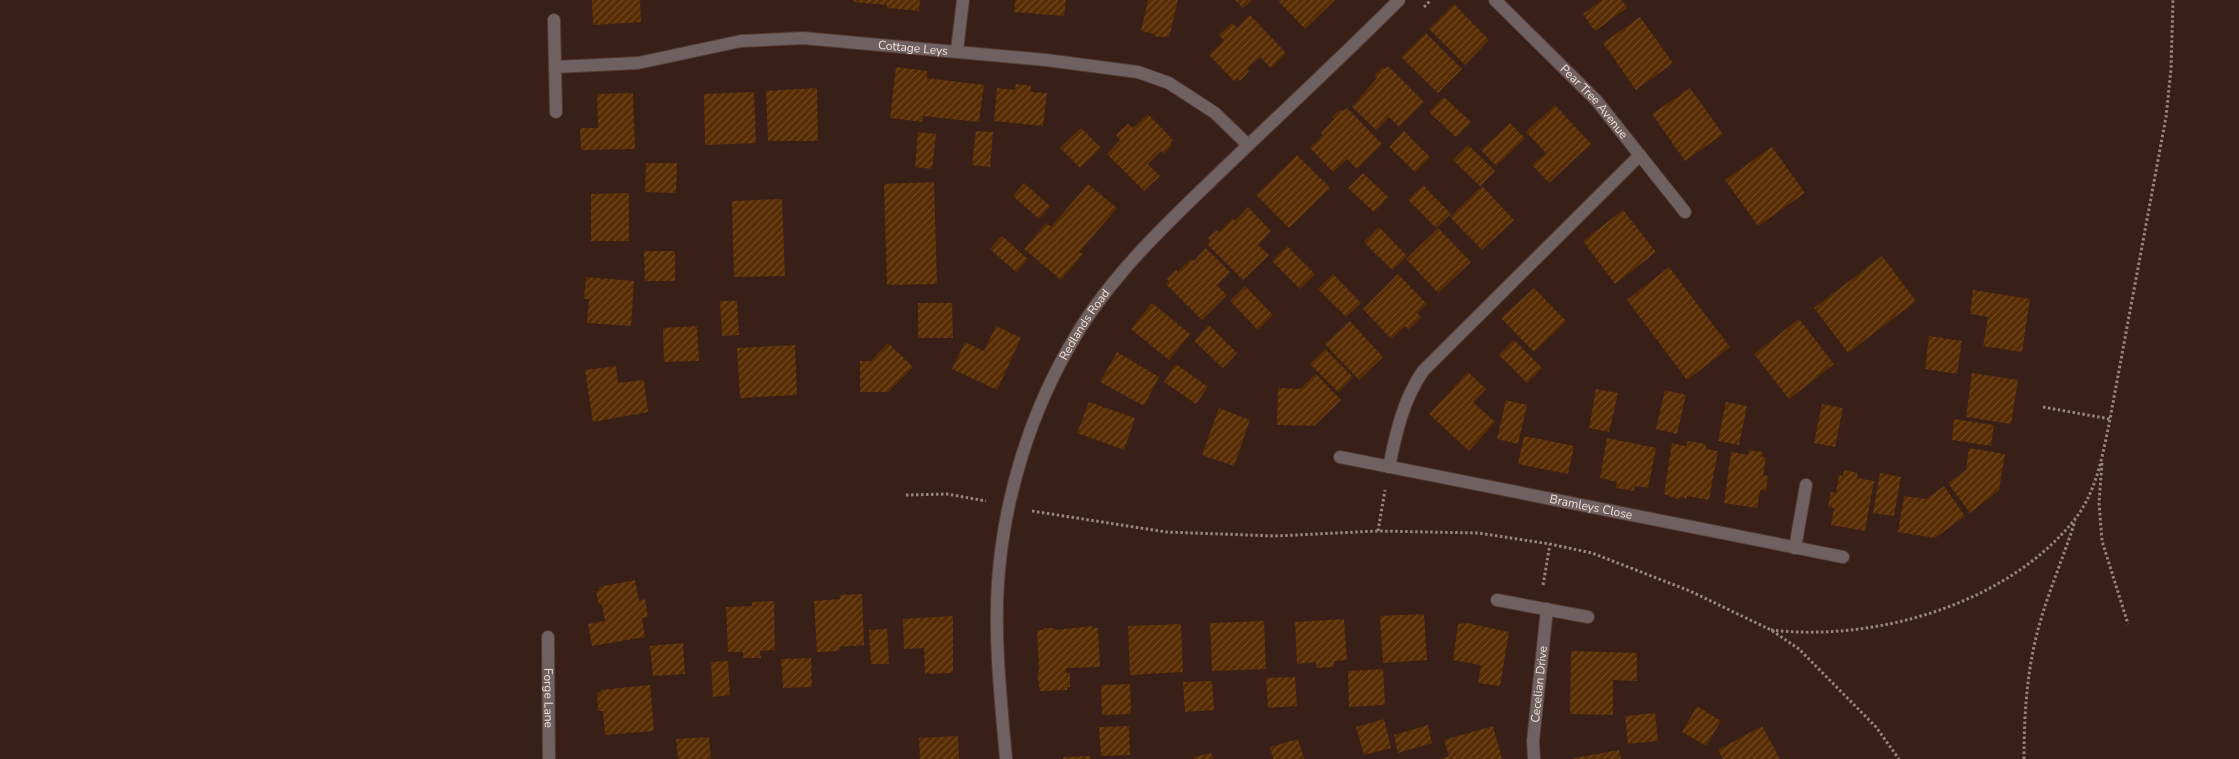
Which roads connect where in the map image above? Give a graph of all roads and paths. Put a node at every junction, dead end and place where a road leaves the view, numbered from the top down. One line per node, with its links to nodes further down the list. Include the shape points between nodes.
1 (962, 0): 8 (street)
2 (1399, 0): 11 (street, Redlands Road)
3 (1431, 0): 6 (path)
4 (1494, 0): 12 (street, Pear Tree Avenue, via 1596,100)
5 (2173, 0): 15 (path, via 2166,118)
6 (1417, 13)
7 (554, 20): 9 (street)
8 (957, 50): 9 (street, Cottage Leys, via 803,38 768,39 741,41 645,62); 11 (street, Cottage Leys, via 1109,67 1158,78 1197,99)
9 (555, 67): 10 (street)
10 (556, 112)
11 (1248, 145): 22 (street, Redlands Road, via 1148,244 1100,300 1075,336 1035,418)
12 (1640, 155): 13 (street, Pear Tree Avenue); 18 (street, via 1423,371 1401,415)
13 (1685, 212)
14 (2043, 407): 15 (path)
15 (2110, 420): 17 (path)
16 (1340, 457): 18 (street, Bramleys Close)
17 (2102, 458): 24 (path, via 2092,490); 33 (path, via 2099,503 2102,541)
18 (1389, 467): 26 (path); 28 (street, Bramleys Close)
19 (1806, 484): 28 (street)
20 (906, 495): 22 (path, via 947,494)
21 (1031, 502): 23 (path)
22 (1010, 506): 37 (street, Redlands Road, via 1001,558 998,603)
23 (1029, 510): 25 (path); 26 (path, via 1166,532 1274,536)
24 (2076, 518): 34 (path, via 2052,545 2019,569 1948,607 1918,618 1853,631 1801,634); 40 (path, via 2039,627 2031,663 2024,721)
25 (1028, 519)
26 (1378, 531): 27 (path, via 1478,533)
27 (1550, 544): 31 (path); 34 (path, via 1592,554 1660,578)
28 (1795, 548): 29 (street, Bramleys Close)
29 (1843, 557)
30 (1497, 600): 31 (street)
31 (1543, 609): 32 (street); 38 (street, Cecelian Drive)
32 (1588, 617)
33 (2128, 624)
34 (1771, 630): 39 (path, via 1799,649 1834,683 1876,727)
35 (548, 637): 36 (street, Forge Lane)
36 (550, 759)
37 (1006, 759)
38 (1534, 759)
39 (1899, 759)
40 (2024, 759)

